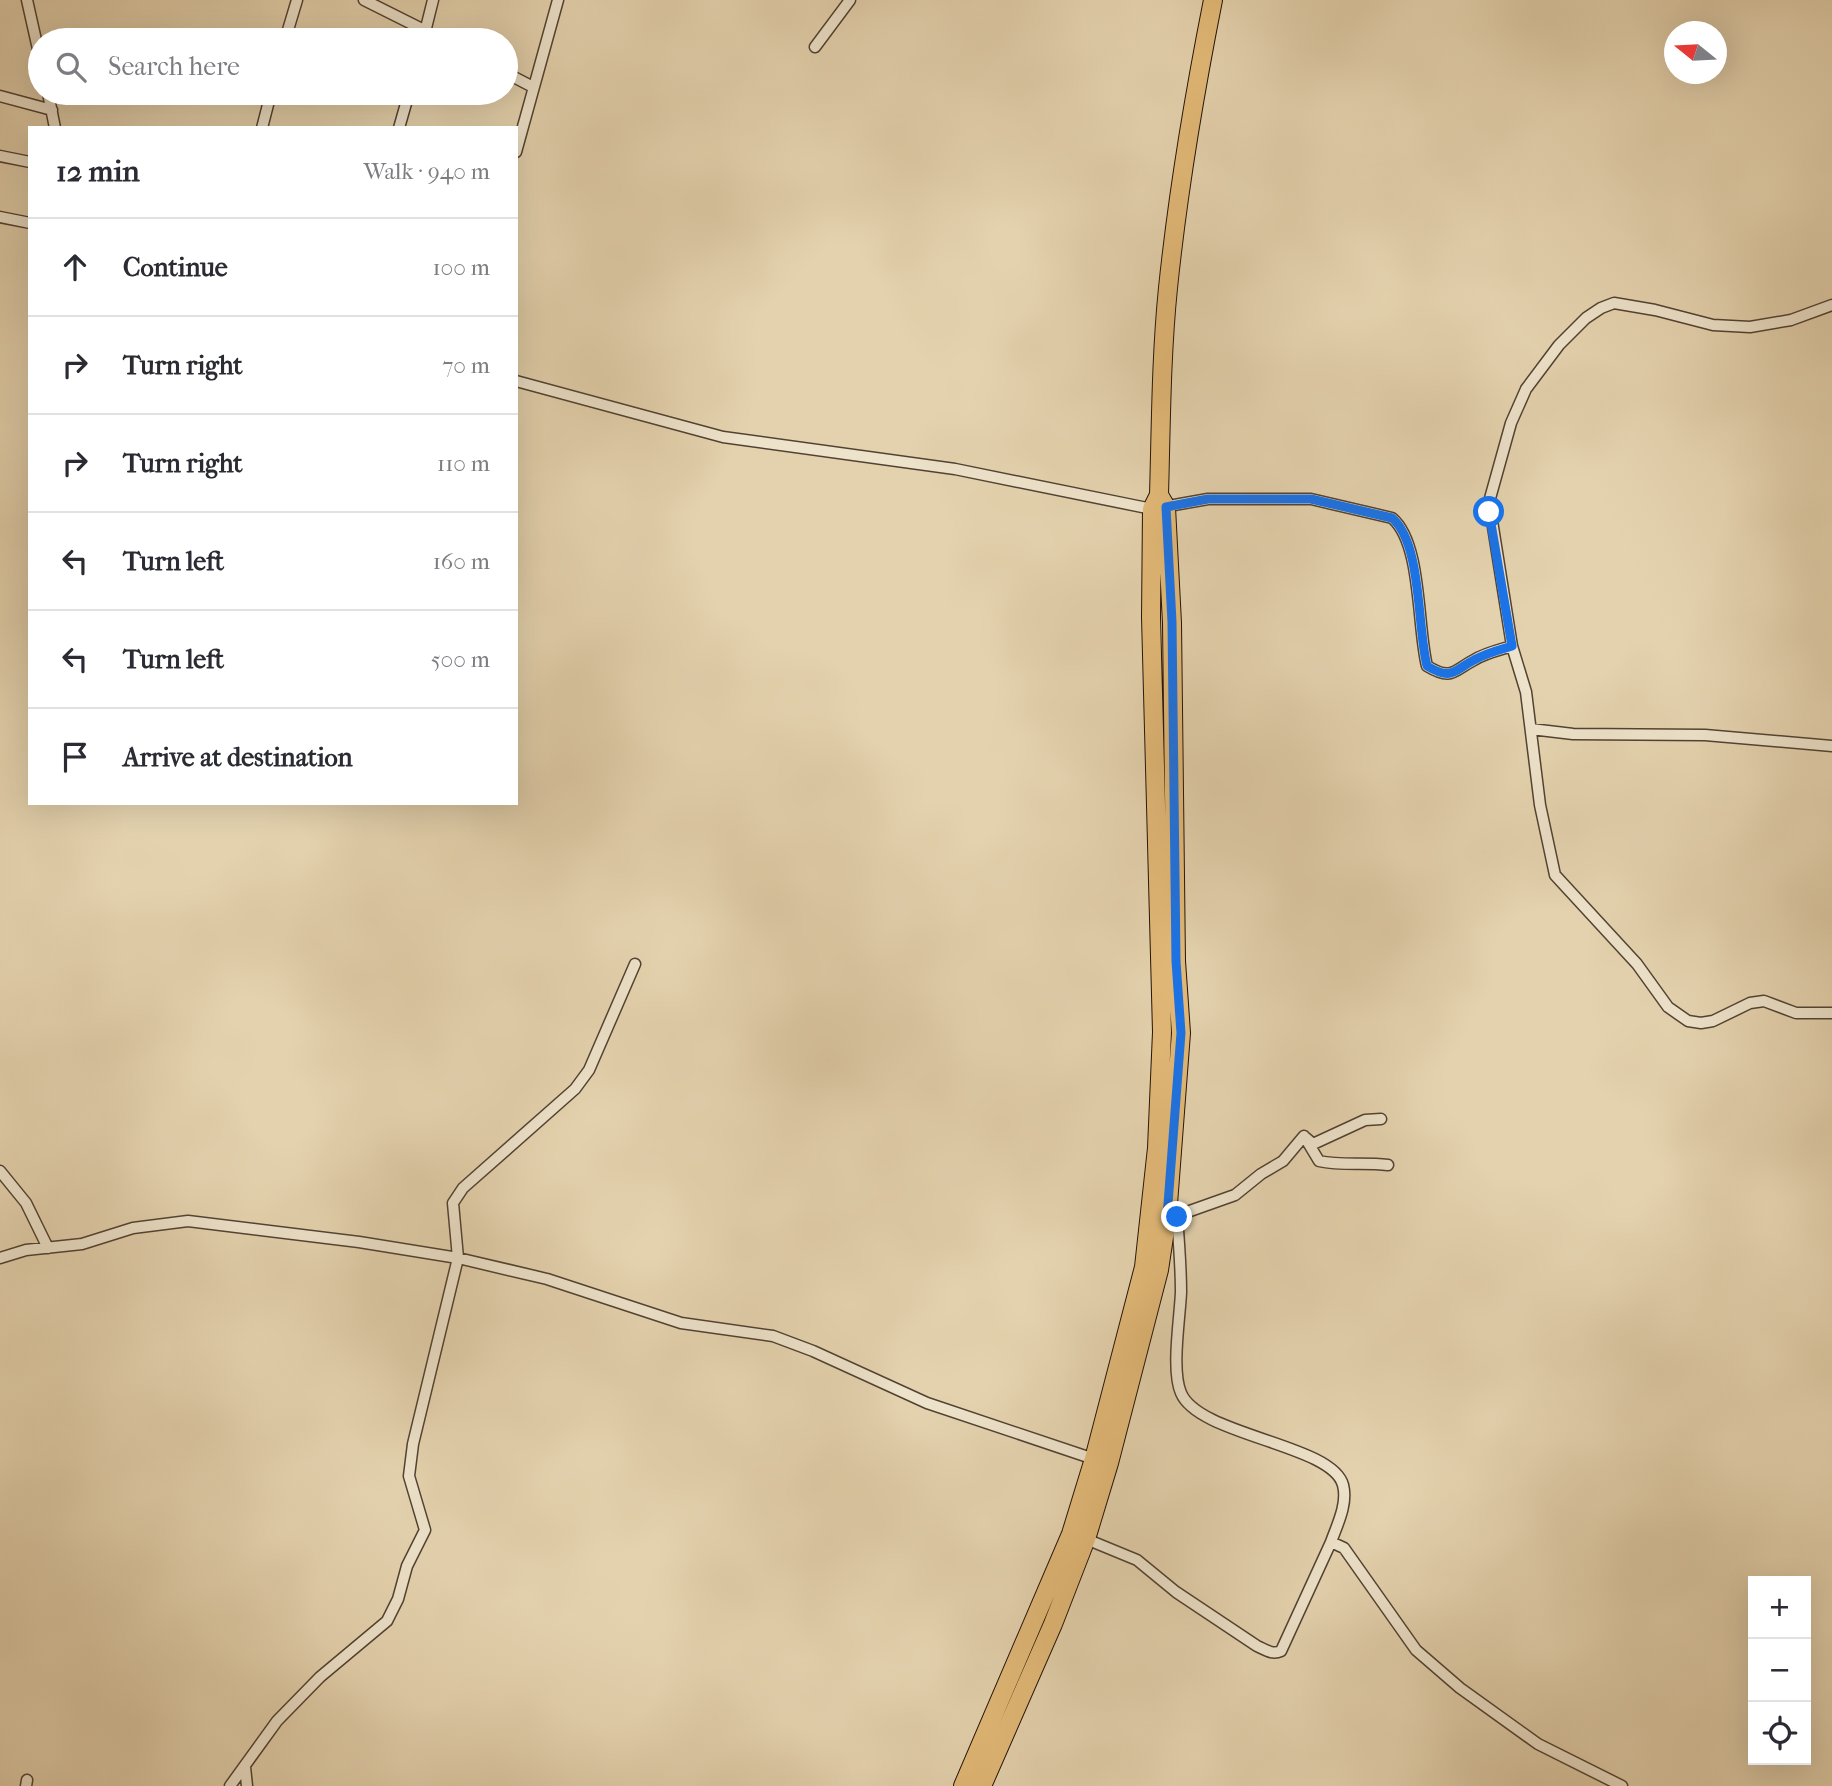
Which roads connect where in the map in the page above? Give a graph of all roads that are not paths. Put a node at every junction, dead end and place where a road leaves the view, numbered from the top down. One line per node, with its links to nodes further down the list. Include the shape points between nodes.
1 (27, 0): 8 (street)
2 (297, 0): 9 (street)
3 (364, 0): 10 (street)
4 (433, 0): 11 (street)
5 (558, 0): 14 (street)
6 (850, 0): 12 (street)
7 (1213, 0): 32 (main road, via 1192,108 1168,291)
8 (33, 28)
9 (289, 28)
10 (411, 28)
11 (427, 28)
12 (815, 47)
13 (518, 79): 14 (street)
14 (533, 87): 25 (street)
15 (0, 96): 16 (street)
16 (28, 104)
17 (33, 105): 21 (street)
18 (51, 105): 21 (street)
19 (268, 105): 23 (street)
20 (406, 105): 24 (street)
21 (52, 110): 22 (street)
22 (55, 126)
23 (263, 126)
24 (400, 126)
25 (518, 144)
26 (0, 156): 27 (street)
27 (28, 162)
28 (0, 217): 29 (street)
29 (28, 223)
30 (1832, 305): 33 (street, via 1791,320 1750,327 1713,325 1614,303 1586,318 1559,345 1526,389 1511,423 1489,502)
31 (518, 382): 32 (street, via 723,437 955,469 1097,500)
32 (1159, 504): 33 (street, via 1311,499 1392,518 1407,536 1412,555 1427,666 1437,673 1458,672 1471,661); 42 (main road, via 1172,622 1181,1033); 46 (main road, via 1152,631 1162,1032 1157,1148 1144,1267)
33 (1512, 646): 34 (street)
34 (1531, 729): 35 (street, via 1573,734 1705,735); 37 (street, via 1555,875 1637,964 1668,1007 1688,1021 1701,1023 1764,1001 1796,1013)
35 (1832, 746)
36 (635, 964): 45 (street, via 589,1070 575,1089 463,1188 453,1203)
37 (1832, 1013)
38 (1381, 1119): 39 (street, via 1365,1120 1313,1144)
39 (1304, 1136): 40 (street, via 1319,1161); 42 (street, via 1283,1161 1235,1195)
40 (1388, 1165)
41 (0, 1171): 43 (street, via 26,1203)
42 (1172, 1217): 47 (main road); 48 (street, via 1181,1290 1177,1377 1181,1394 1210,1419 1286,1448 1338,1476 1344,1499)
43 (48, 1248): 44 (street); 45 (street, via 82,1244 133,1228 188,1222)
44 (0, 1258)
45 (458, 1258): 46 (street, via 547,1279 681,1323 773,1336 927,1403); 49 (street, via 410,1465 425,1530 407,1566 398,1599 387,1621 320,1677 277,1721)
46 (1094, 1459): 52 (main road, via 1072,1534)
47 (1086, 1539): 48 (street, via 1137,1560 1176,1592 1270,1653 1281,1651); 53 (main road)
48 (1331, 1542): 54 (street, via 1344,1548 1416,1650 1460,1688 1538,1744)
49 (245, 1767): 50 (street); 51 (street)
50 (230, 1786)
51 (247, 1786)
52 (963, 1786)
53 (982, 1786)
54 (1622, 1786)

